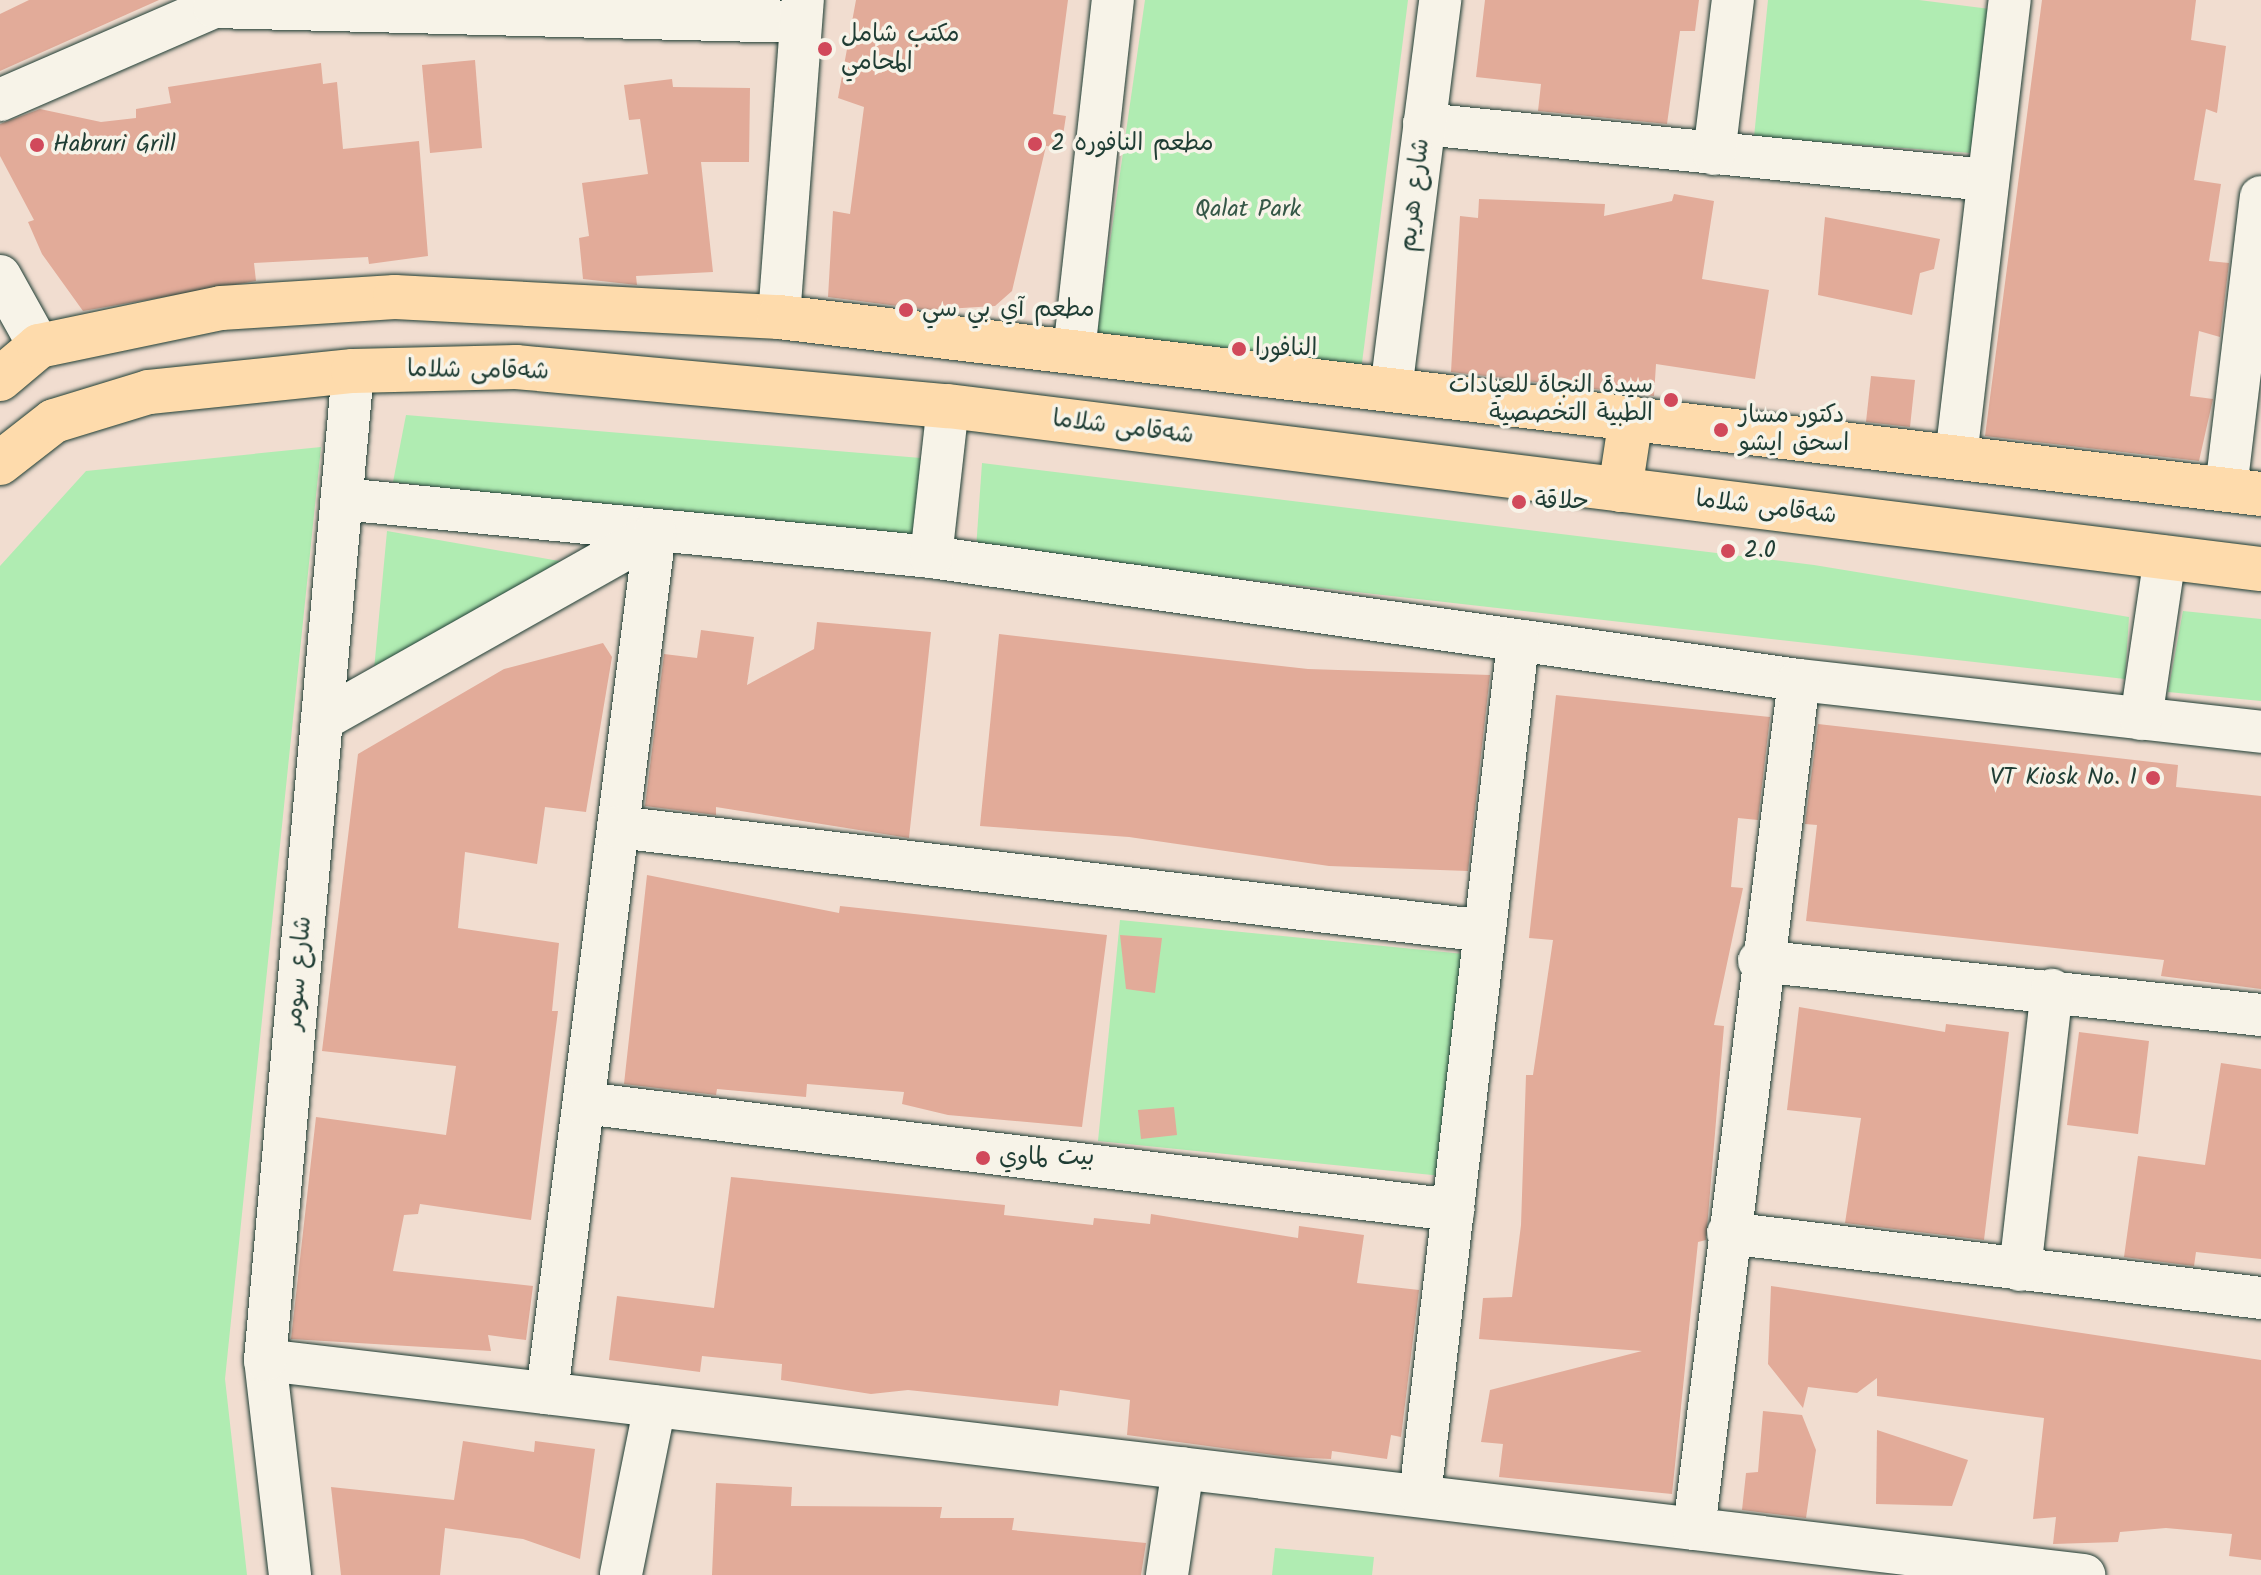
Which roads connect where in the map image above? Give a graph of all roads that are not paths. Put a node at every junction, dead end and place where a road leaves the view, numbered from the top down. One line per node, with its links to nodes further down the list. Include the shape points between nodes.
1 (1113, 0): 16 (street)
2 (1440, 0): 9 (street, شارع هريم)
3 (1733, 0): 10 (street)
4 (2010, 0): 11 (street)
5 (212, 4): 6 (street); 8 (street)
6 (384, 6): 7 (street)
7 (801, 11): 14 (street)
8 (0, 100)
9 (1424, 124): 10 (street); 19 (street, شارع هريم)
10 (1714, 154): 11 (street)
11 (1987, 180): 22 (street)
12 (2261, 204): 25 (street)
13 (0, 276): 15 (street)
14 (779, 317): 15 (main road, via 395,297 221,308); 16 (main road)
15 (39, 346): 18 (main road)
16 (1074, 352): 19 (main road)
17 (353, 371): 20 (main road, شەقامی شلاما, via 516,367); 23 (main road, شەقامی شلاما, via 149,392 54,421); 26 (street, شارع سومر)
18 (0, 379)
19 (1391, 390): 21 (main road)
20 (948, 406): 24 (main road, شەقامی شلاما); 28 (street)
21 (1631, 418): 22 (main road); 24 (main road)
22 (1956, 457): 25 (main road)
23 (0, 463)
24 (1620, 490): 29 (main road, شەقامی شلاما)
25 (2244, 492)
26 (342, 499): 27 (street); 34 (street, شارع سومر)
27 (655, 532): 28 (street); 34 (street); 36 (street)
28 (931, 557): 31 (street)
29 (2165, 557): 30 (main road, شەقامی شلاما); 33 (street)
30 (2261, 569)
31 (1518, 642): 32 (street); 37 (street)
32 (1799, 680): 33 (street); 38 (street)
33 (2141, 719): 35 (street)
34 (322, 720): 46 (street, شارع سومر)
35 (2261, 732)
36 (618, 827): 37 (street); 41 (street)
37 (1485, 931): 42 (street)
38 (1759, 961): 39 (street); 43 (street)
39 (2052, 990): 40 (street); 44 (street)
40 (2261, 1015)
41 (584, 1103): 42 (street); 47 (street)
42 (1453, 1210): 50 (street)
43 (1728, 1233): 44 (street); 51 (street)
44 (2020, 1270): 45 (street)
45 (2261, 1298)
46 (265, 1360): 47 (street); 54 (street, شارع سومر)
47 (547, 1393): 48 (street)
48 (655, 1406): 49 (street); 53 (street)
49 (1183, 1468): 50 (street); 55 (street)
50 (1420, 1496): 51 (street)
51 (1694, 1529): 52 (street)
52 (1946, 1567): 56 (street)
53 (621, 1574)
54 (290, 1575)
55 (1167, 1575)
56 (2084, 1575)

